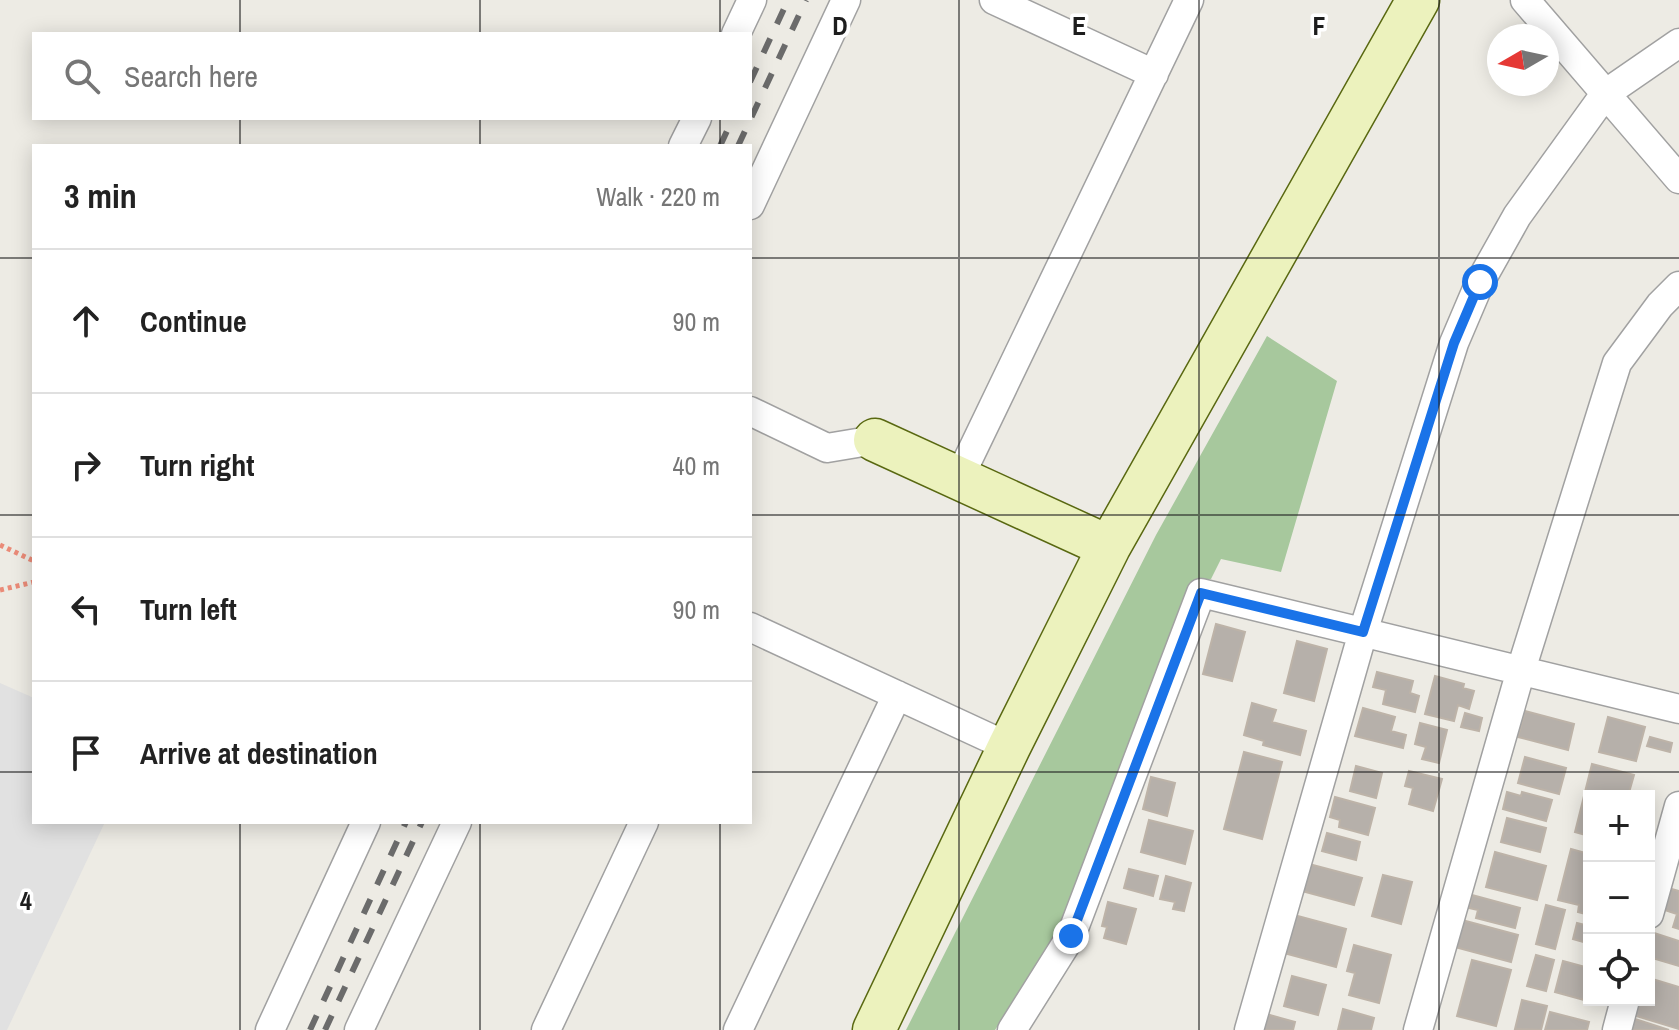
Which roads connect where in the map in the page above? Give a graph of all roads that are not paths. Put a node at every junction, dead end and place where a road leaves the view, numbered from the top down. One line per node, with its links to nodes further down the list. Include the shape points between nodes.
1 (752, 0): 7 (street)
2 (846, 0): 14 (street)
3 (994, 0): 9 (street)
4 (1189, 0): 9 (street)
5 (1418, 0): 19 (street)
6 (1525, 0): 10 (street)
7 (737, 32)
8 (1679, 43): 10 (street)
9 (1154, 74): 18 (street)
10 (1605, 94): 13 (street); 21 (street, via 1517,216 1480,282 1454,343)
11 (696, 120): 12 (street)
12 (684, 144)
13 (1679, 179)
14 (752, 201)
15 (1679, 286): 22 (street, via 1617,363)
16 (752, 412): 17 (street, via 827,448)
17 (875, 440): 18 (street)
18 (959, 478): 19 (street)
19 (1109, 547): 25 (street)
20 (752, 628): 23 (street)
21 (1363, 632): 22 (street); 37 (street, via 1201,593 1071,936); 38 (street)
22 (1521, 670): 24 (street); 39 (street)
23 (897, 695): 25 (street); 35 (street)
24 (1679, 709)
25 (1009, 747): 36 (street)
26 (1679, 806): 30 (street)
27 (365, 824): 32 (street)
28 (456, 824): 33 (street)
29 (643, 824): 34 (street)
30 (1655, 892)
31 (1623, 1006): 40 (street)
32 (270, 1030)
33 (359, 1030)
34 (546, 1030)
35 (738, 1030)
36 (874, 1030)
37 (1012, 1030)
38 (1249, 1030)
39 (1418, 1030)
40 (1617, 1030)

